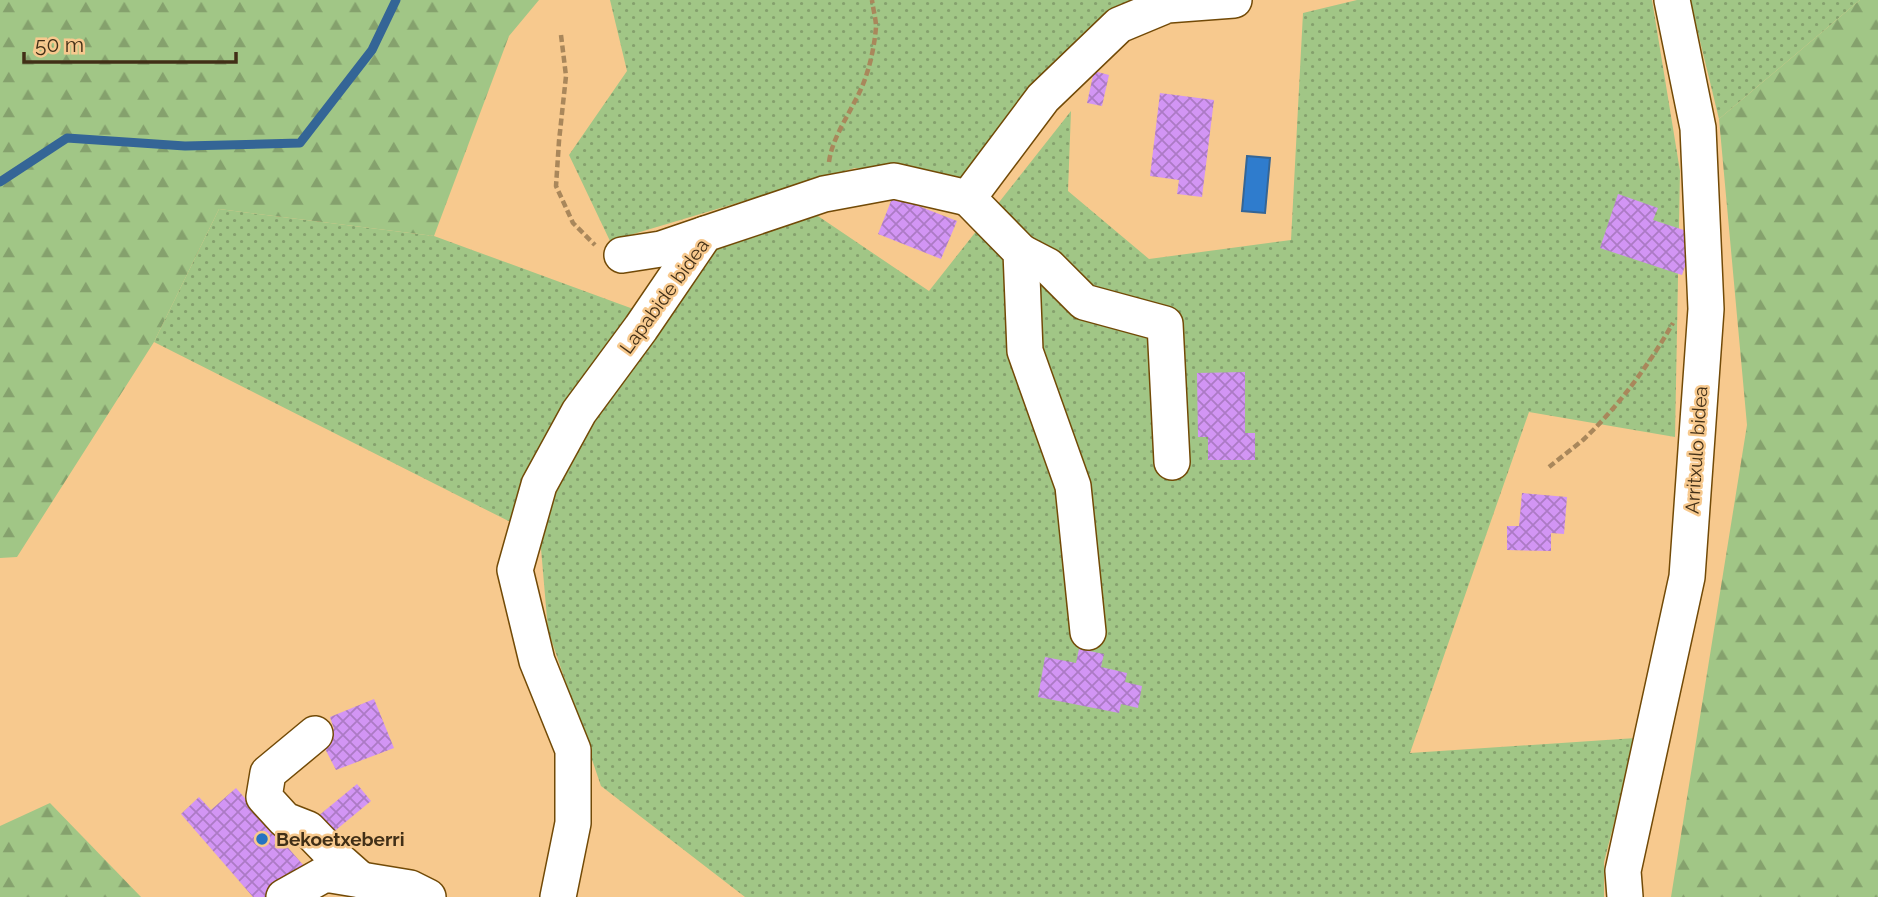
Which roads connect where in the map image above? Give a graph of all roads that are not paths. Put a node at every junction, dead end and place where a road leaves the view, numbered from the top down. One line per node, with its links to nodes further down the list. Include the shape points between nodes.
1 (1234, 0): 3 (street, via 1167,5 1119,25 1043,98)
2 (1672, 0): 14 (street, Arritxulo bidea, via 1698,128 1706,309 1687,577 1623,871)
3 (968, 198): 4 (street, Lapabide bidea, via 894,181 824,194); 5 (street)
4 (705, 234): 6 (street, via 661,249); 13 (street, Lapabide bidea, via 579,412 539,485 515,570 537,661 573,750 573,823)
5 (1021, 253): 7 (street, via 1048,267 1084,302 1165,324); 8 (street, via 1025,351 1073,486)
6 (622, 255)
7 (1172, 462)
8 (1088, 632)
9 (315, 734): 10 (street, via 268,773 264,797 285,820 309,828)
10 (361, 880): 11 (street, via 325,874); 12 (street, via 411,888)
11 (284, 897)
12 (428, 897)
13 (558, 897)
14 (1625, 897)

